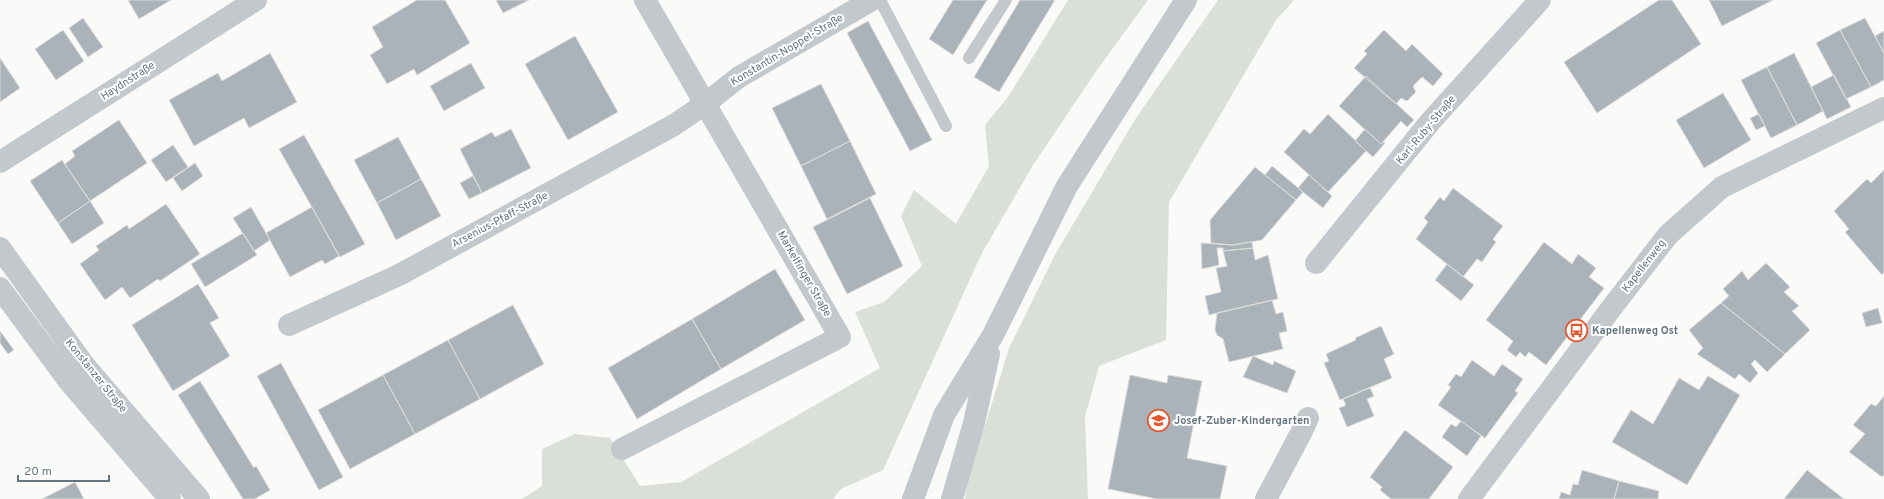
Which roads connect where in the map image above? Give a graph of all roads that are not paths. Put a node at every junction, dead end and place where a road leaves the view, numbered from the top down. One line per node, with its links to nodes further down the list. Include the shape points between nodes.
1 (645, 0): 9 (street, Markelfinger Straße)
2 (872, 0): 9 (street, Konstantin-Noppel-Straße, via 739,77)
3 (880, 0): 11 (lane)
4 (1006, 0): 8 (lane)
5 (1186, 0): 17 (street, via 1067,186)
6 (1540, 0): 14 (street, Karl-Ruby-Straße, via 1430,122)
7 (248, 2): 12 (street, Haydnstraße)
8 (969, 58)
9 (705, 104): 16 (street, Arsenius-Pfaff-Straße, via 674,125 399,275); 19 (street, Markelfinger Straße, via 840,337)
10 (1884, 108): 25 (street, Kapellenweg, via 1722,187 1668,235 1612,306)
11 (946, 126)
12 (0, 162)
13 (0, 248): 21 (street, Konstanzer Straße, via 84,366)
14 (1316, 263)
15 (0, 288): 20 (street, via 68,380)
16 (289, 325)
17 (993, 335): 22 (street, via 944,415); 23 (street, via 974,423)
18 (1308, 418): 24 (street)
19 (622, 449)
20 (170, 499)
21 (199, 499)
22 (913, 499)
23 (952, 499)
24 (1266, 499)
25 (1470, 499)

